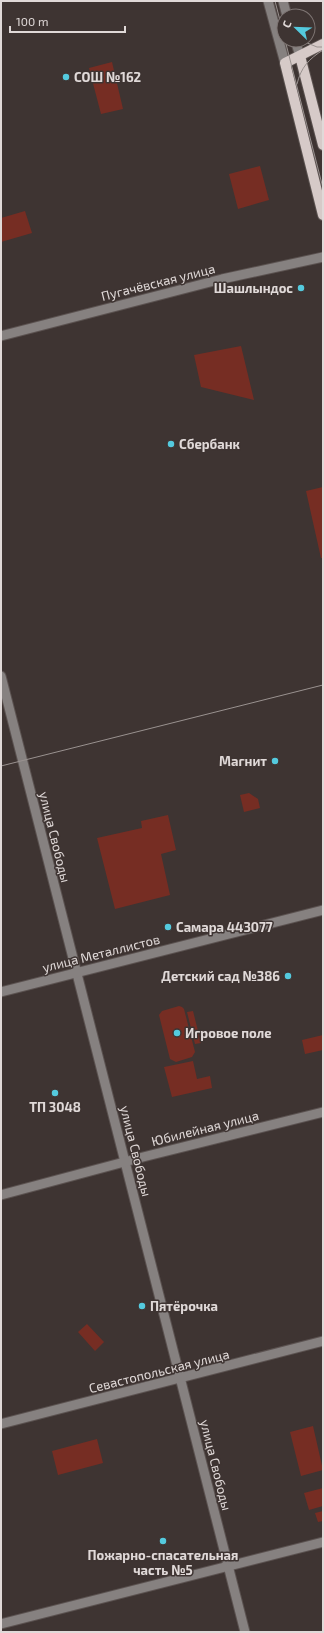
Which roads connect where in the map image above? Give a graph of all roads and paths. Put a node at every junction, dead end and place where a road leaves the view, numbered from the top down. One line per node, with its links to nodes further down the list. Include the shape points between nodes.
1 (268, 1): 5 (street)
2 (323, 44): 4 (main road)
3 (298, 48): 4 (street)
4 (300, 56): 5 (main road); 6 (main road)
5 (284, 64): 7 (main road)
6 (323, 145)
7 (323, 215)
8 (323, 257): 9 (street, Пугачёвская улица, via 222,279)
9 (1, 336)
10 (1, 676): 12 (street, улица Свободы)
11 (323, 910): 12 (street, улица Металлистов)
12 (77, 972): 13 (street, улица Металлистов); 15 (street, улица Свободы)
13 (1, 992)
14 (323, 1112): 15 (street, Юбилейная улица)
15 (125, 1162): 16 (street, Юбилейная улица); 18 (street, улица Свободы)
16 (1, 1195)
17 (323, 1342): 18 (street, Севастопольская улица)
18 (180, 1378): 19 (street, Севастопольская улица); 21 (street, улица Свободы)
19 (1, 1424)
20 (323, 1542): 21 (street)
21 (228, 1566): 22 (street); 23 (street, улица Свободы)
22 (1, 1624)
23 (245, 1632)

